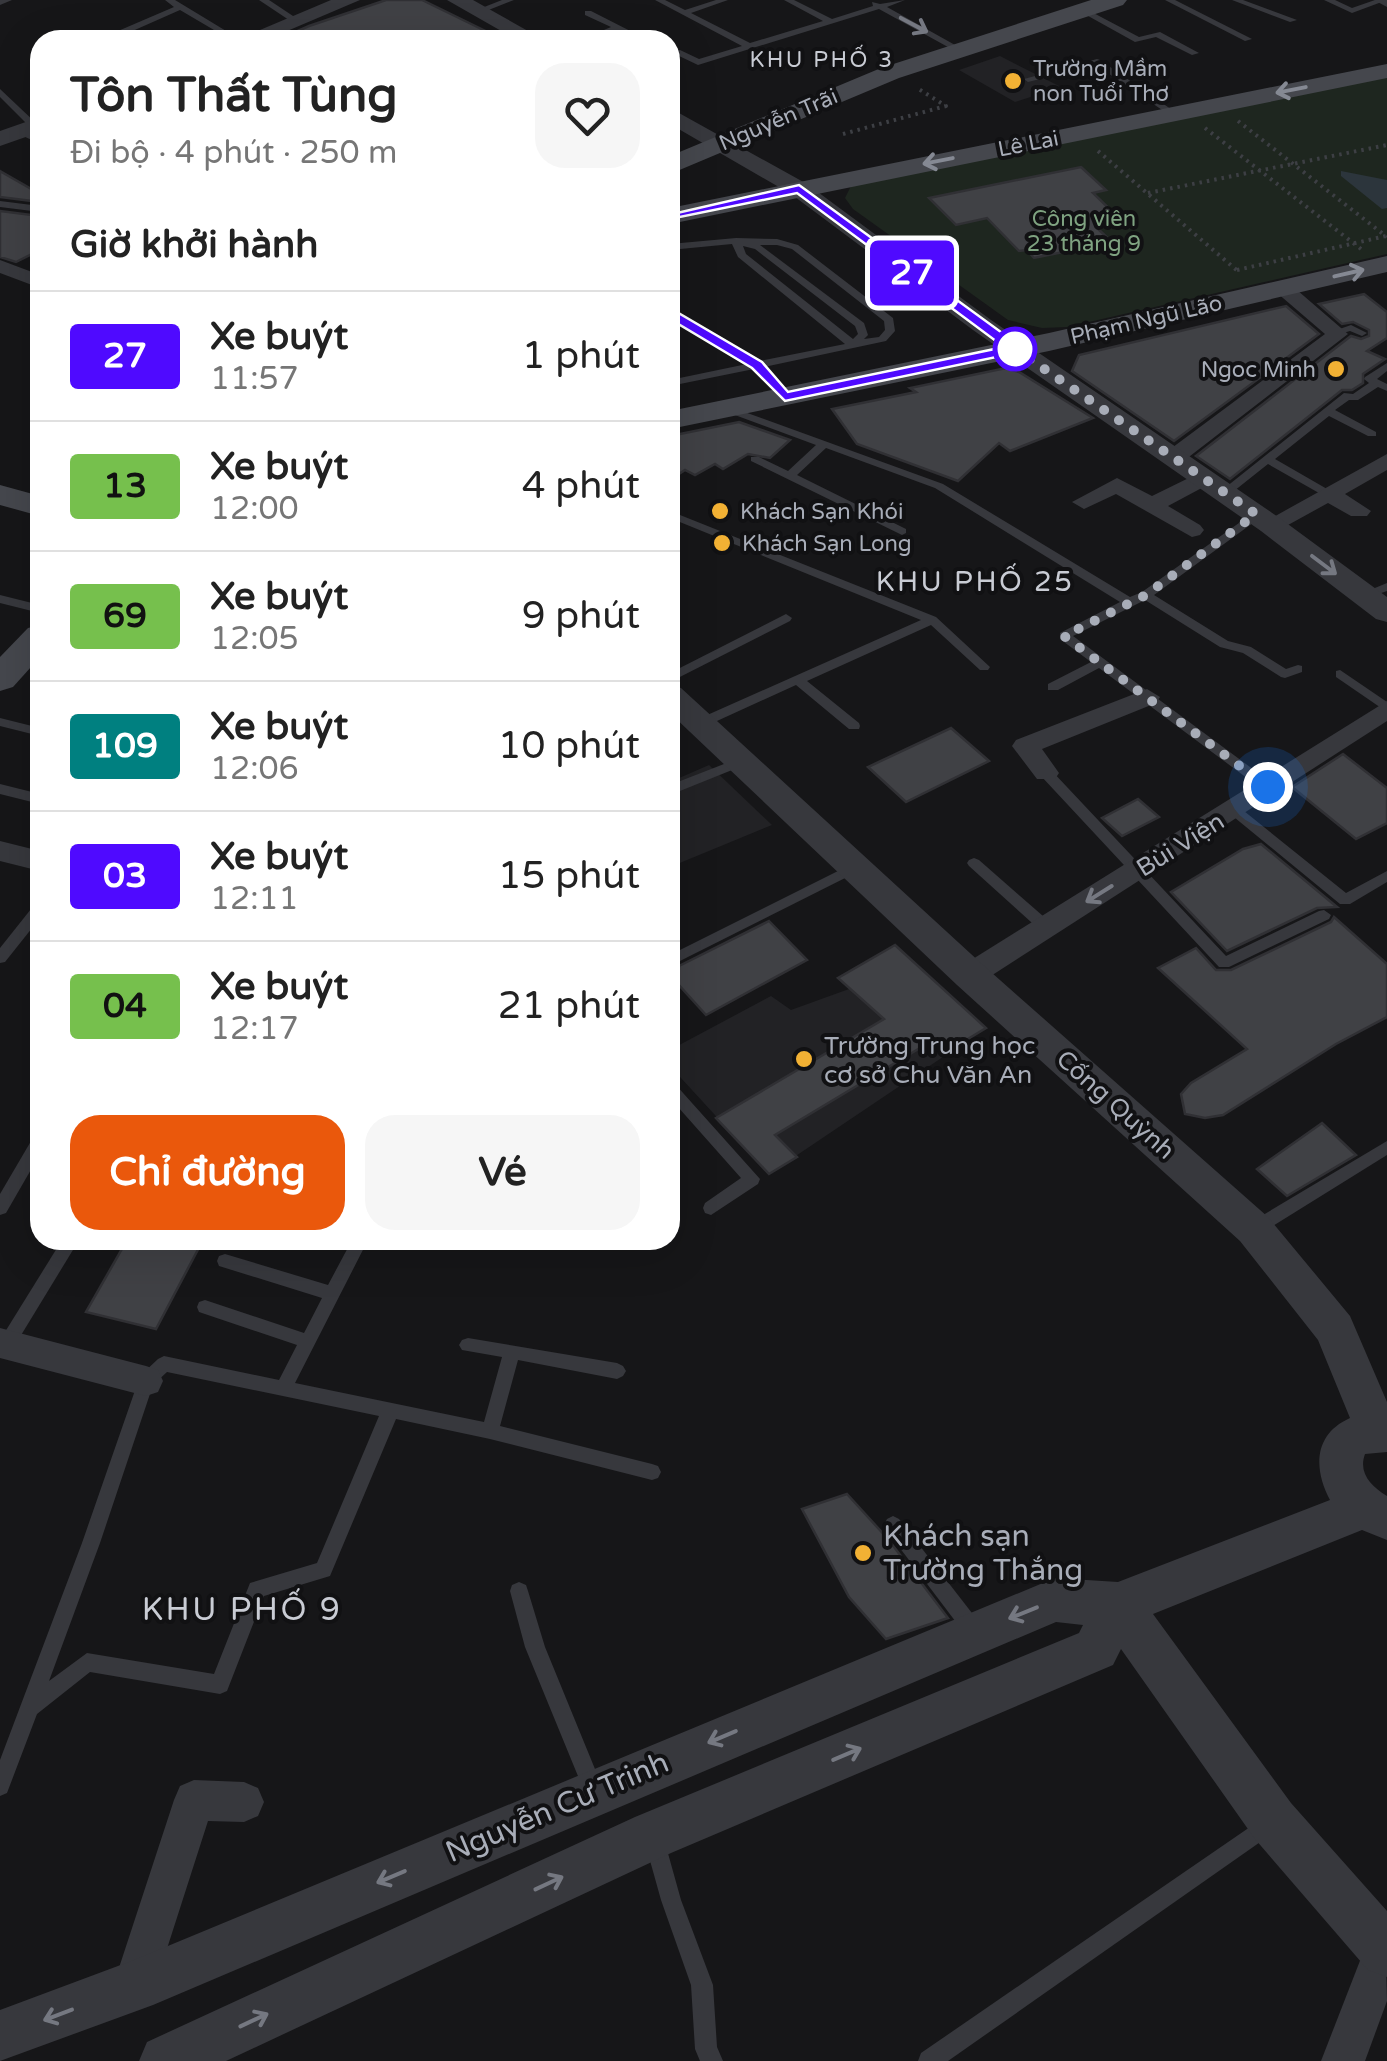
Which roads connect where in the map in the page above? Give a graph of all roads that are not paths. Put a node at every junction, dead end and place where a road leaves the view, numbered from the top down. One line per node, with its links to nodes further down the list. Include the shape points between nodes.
1 (8, 0): 17 (lane)
2 (169, 0): 18 (lane)
3 (263, 0): 25 (lane)
4 (350, 0): 25 (street)
5 (457, 0): 22 (street)
6 (510, 0): 22 (lane)
7 (659, 0): 24 (lane)
8 (724, 0): 24 (lane)
9 (788, 0): 27 (lane)
10 (868, 0): 19 (lane)
11 (901, 0): 19 (lane)
12 (1115, 0): 21 (main road, Nguyễn Trãi)
13 (1169, 0): 28 (lane)
14 (1236, 0): 20 (lane)
15 (1328, 0): 16 (lane, via 1352,11)
16 (1384, 1)
17 (0, 4)
18 (180, 7): 30 (lane); 31 (lane)
19 (880, 7): 27 (lane); 38 (lane, one-way to 38)
20 (1257, 9): 26 (lane); 28 (lane)
21 (1084, 10): 38 (main road, Nguyễn Trãi); 40 (lane, via 1138,40 1157,34)
22 (478, 11): 33 (street)
23 (588, 13): 29 (lane)
24 (684, 14): 37 (lane)
25 (295, 20): 32 (street)
26 (1292, 20)
27 (832, 22): 37 (lane)
28 (1220, 24): 36 (lane)
29 (616, 28): 34 (lane); 35 (lane)
30 (126, 30)
31 (220, 30)
32 (271, 30)
33 (514, 30)
34 (611, 30)
35 (621, 30)
36 (1248, 38)
37 (752, 47): 39 (lane, via 698,62)
38 (960, 50): 47 (main road, Nguyễn Trãi)
39 (680, 53)
40 (1195, 53)
41 (1387, 71): 44 (main road, Lê Lai, one-way to 44)
42 (1028, 79): 44 (lane, via 1097,62)
43 (0, 92): 46 (lane)
44 (1179, 113): 49 (main road, Lê Lai, one-way to 49)
45 (680, 121): 47 (street)
46 (19, 134)
47 (719, 143): 48 (main road, Nguyễn Trãi); 49 (street)
48 (680, 161)
49 (799, 189): 52 (main road, Lê Lai); 65 (street)
50 (0, 204): 51 (lane)
51 (30, 208)
52 (680, 214)
53 (736, 241): 54 (lane); 64 (lane, via 742,255); 64 (lane, via 773,254 860,325 863,335); 64 (lane, via 794,247 889,320 882,339)
54 (680, 247)
55 (1386, 248): 58 (main road, Phạm Ngũ Lão, one-way to 55)
56 (0, 266): 57 (street)
57 (30, 278)
58 (1273, 290): 62 (street); 65 (main road, Phạm Ngũ Lão)
59 (680, 320): 60 (lane)
60 (688, 324): 61 (lane); 66 (lane)
61 (680, 325)
62 (1336, 332): 63 (lane); 77 (street)
63 (1362, 333)
64 (853, 345): 66 (lane)
65 (1015, 349): 70 (main road, Phạm Ngũ Lão); 77 (street)
66 (757, 365): 68 (lane); 70 (lane)
67 (1387, 366): 69 (lane, via 1369,379)
68 (680, 381)
69 (1382, 386): 72 (lane, via 1348,396)
70 (785, 397): 71 (main road, Phạm Ngũ Lão)
71 (728, 408): 73 (main road, Phạm Ngũ Lão); 75 (lane)
72 (1328, 411): 74 (lane); 78 (lane)
73 (680, 418)
74 (1372, 434)
75 (824, 444): 80 (lane); 95 (lane, via 939,486)
76 (755, 458): 80 (lane)
77 (1173, 458): 81 (street)
78 (1267, 459): 81 (lane); 83 (lane)
79 (1387, 462): 83 (street)
80 (792, 474): 91 (lane)
81 (1214, 485): 86 (street); 89 (street)
82 (0, 495): 85 (main road)
83 (1330, 495): 87 (street); 89 (street)
84 (1084, 502): 86 (street, via 1118,485)
85 (30, 503)
86 (1153, 505): 90 (street)
87 (1359, 512)
88 (680, 518): 98 (lane)
89 (1264, 520): 92 (lane); 93 (street, one-way to 93)
90 (1192, 530)
91 (902, 531)
92 (1146, 595): 95 (lane); 102 (lane, via 1285,674)
93 (1379, 598)
94 (0, 599): 96 (lane)
95 (1129, 602): 100 (lane, via 1064,636)
96 (30, 606)
97 (786, 618): 103 (lane)
98 (932, 620): 101 (lane); 106 (lane)
99 (30, 647): 105 (main road)
100 (1100, 663): 107 (lane); 108 (lane)
101 (984, 667)
102 (1298, 669)
103 (680, 673)
104 (1340, 674): 110 (lane)
105 (0, 679)
106 (798, 680): 112 (lane); 113 (lane)
107 (1053, 687)
108 (1146, 697): 116 (street, via 1025,746); 118 (lane)
109 (680, 704): 112 (street, Cống Quỳnh)
110 (1385, 712): 118 (street, Bùi Viện)
111 (0, 722): 114 (lane)
112 (701, 723): 115 (street, Cống Quỳnh)
113 (854, 726)
114 (30, 730)
115 (742, 761): 117 (lane); 125 (street, Cống Quỳnh)
116 (1046, 774): 126 (lane)
117 (680, 786)
118 (1268, 787): 121 (street, Bùi Viện)
119 (0, 789): 120 (lane)
120 (30, 796)
121 (1234, 810): 126 (street, Bùi Viện); 127 (lane, via 1345,900)
122 (0, 851): 123 (street)
123 (30, 859)
124 (974, 863): 130 (lane)
125 (858, 866): 131 (lane); 133 (street, Cống Quỳnh)
126 (1137, 871): 128 (lane, via 1224,963); 130 (street, Bùi Viện, one-way to 130)
127 (1387, 876)
128 (1324, 915)
129 (30, 920): 132 (lane)
130 (1046, 927): 133 (street, Bùi Viện)
131 (680, 956)
132 (0, 958)
133 (970, 975): 139 (street, Cống Quỳnh)
134 (680, 1109): 138 (lane, via 752,1180)
135 (1387, 1147): 139 (lane)
136 (30, 1157): 137 (lane)
137 (0, 1208)
138 (711, 1208)
139 (1254, 1229): 154 (street, Cống Quỳnh, via 1335,1329)
140 (64, 1250): 146 (lane)
141 (355, 1250): 143 (lane)
142 (225, 1261): 143 (lane)
143 (333, 1294): 145 (lane)
144 (205, 1307): 145 (lane)
145 (308, 1342): 151 (lane)
146 (3, 1344): 150 (street)
147 (468, 1345): 148 (lane)
148 (512, 1351): 149 (lane); 153 (lane)
149 (617, 1371)
150 (146, 1381): 151 (lane, via 164,1364); 161 (lane)
151 (284, 1388): 152 (lane)
152 (390, 1412): 153 (lane); 161 (lane, via 323,1570 257,1589 220,1684 86,1662)
153 (490, 1431): 155 (lane)
154 (1382, 1432): 156 (street, via 1350,1440 1338,1466 1344,1489)
155 (652, 1472)
156 (1375, 1514): 159 (street, Nguyễn Cư Trinh)
157 (893, 1525): 160 (lane)
158 (520, 1591): 163 (lane, via 535,1647)
159 (1118, 1604): 160 (street, Nguyễn Cư Trinh, one-way to 160, via 1055,1600); 165 (street); 166 (street, one-way to 159, via 1096,1649)
160 (975, 1632): 163 (street, Nguyễn Cư Trinh, one-way to 163)
161 (30, 1708): 162 (lane)
162 (0, 1786)
163 (594, 1791): 168 (street, Nguyễn Cư Trinh, one-way to 168)
164 (244, 1802): 168 (street, via 194,1800)
165 (1273, 1821): 167 (street); 172 (lane)
166 (653, 1835): 170 (street, one-way to 166); 171 (lane, via 702,1985)
167 (1386, 1950): 173 (street)
168 (134, 1986): 169 (street, Nguyễn Cư Trinh, one-way to 169)
169 (0, 2037)
170 (166, 2061)
171 (712, 2061)
172 (929, 2061)
173 (1343, 2061)

